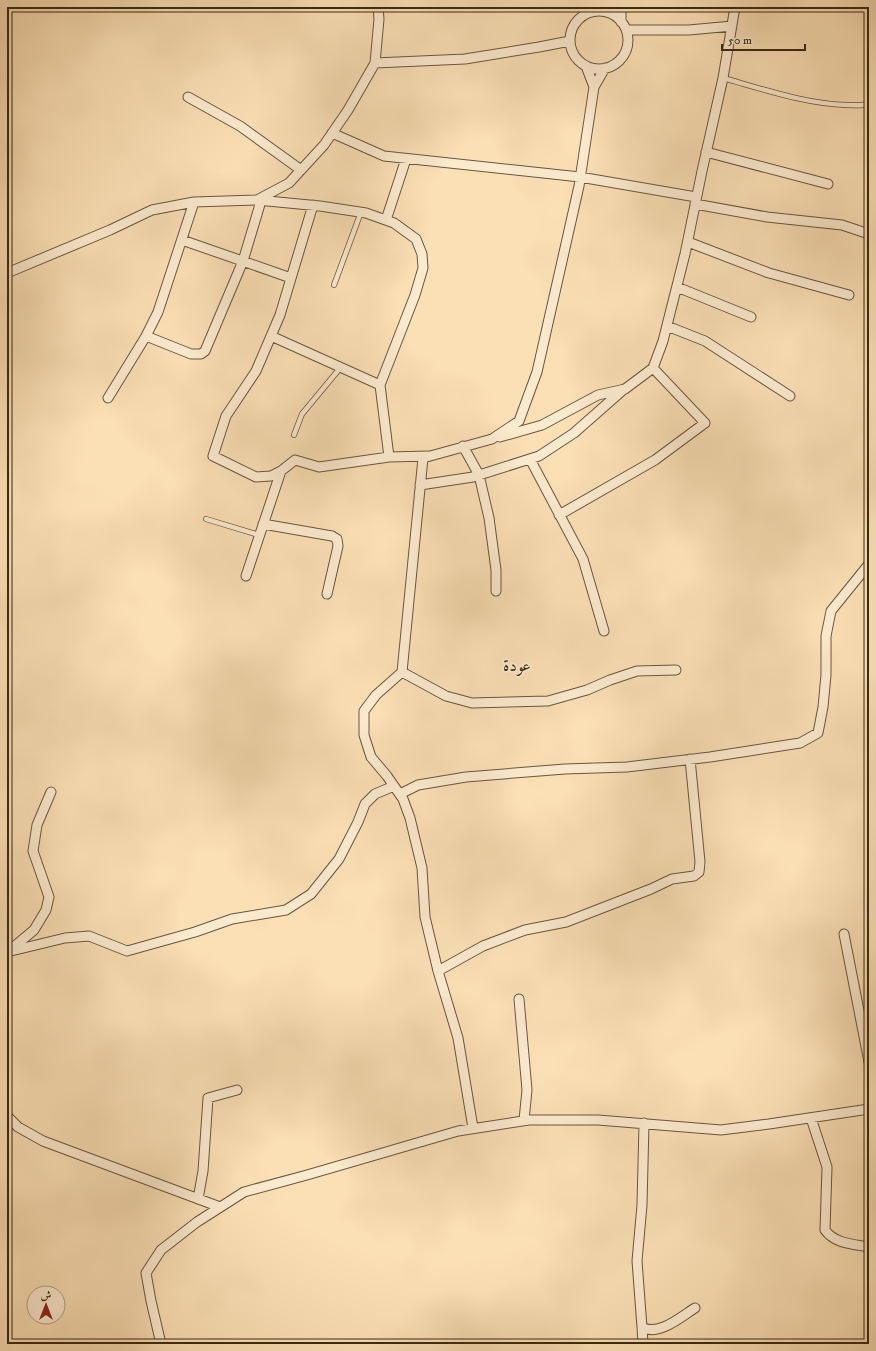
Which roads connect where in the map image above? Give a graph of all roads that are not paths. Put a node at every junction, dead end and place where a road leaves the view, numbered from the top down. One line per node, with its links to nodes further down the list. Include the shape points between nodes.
1 (378, 7): 10 (street)
2 (606, 7): 5 (street)
3 (621, 7): 6 (street)
4 (735, 7): 7 (street)
5 (596, 11): 6 (street, via 609,14); 9 (street, via 579,19 573,26)
6 (621, 22): 8 (street)
7 (732, 26): 8 (street, via 689,30); 13 (street)
8 (626, 30): 12 (street, via 626,49 614,65)
9 (570, 40): 10 (street, via 465,59); 11 (street, via 573,53)
10 (375, 63): 17 (street)
11 (586, 66): 12 (street, via 595,69); 14 (street)
12 (605, 68): 14 (street)
13 (722, 78): 16 (lane, via 812,102); 18 (street)
14 (594, 86): 21 (street)
15 (188, 97): 20 (street, via 240,126)
16 (869, 104)
17 (332, 133): 19 (street, via 384,156); 20 (street)
18 (706, 152): 22 (street); 24 (street)
19 (406, 159): 21 (street); 28 (street)
20 (301, 170): 23 (street, via 288,183)
21 (580, 177): 24 (street); 49 (street, via 537,372 519,421)
22 (828, 184)
23 (259, 200): 25 (street); 26 (street); 32 (street)
24 (696, 201): 29 (street, via 767,217 842,225); 31 (street)
25 (194, 202): 30 (street); 33 (street, via 152,210)
26 (314, 205): 27 (street); 34 (street)
27 (361, 212): 28 (street); 35 (lane)
28 (386, 220): 44 (street, via 416,239 422,254 423,268)
29 (869, 234)
30 (182, 240): 32 (street); 40 (street, via 158,312)
31 (688, 242): 36 (street); 37 (street, via 769,274)
32 (243, 261): 34 (street); 40 (street, via 205,351 201,354 191,354)
33 (7, 274)
34 (291, 278): 41 (street)
35 (334, 285)
36 (677, 287): 38 (street); 39 (street)
37 (849, 295)
38 (751, 317)
39 (667, 326): 43 (street); 46 (street, via 705,341)
40 (146, 336): 47 (street)
41 (271, 336): 42 (street); 54 (street, via 256,371 226,416 213,456 256,477 270,476)
42 (341, 367): 44 (street); 48 (lane, via 302,414)
43 (653, 368): 45 (street); 57 (street, via 705,423 655,460)
44 (380, 384): 52 (street)
45 (625, 389): 49 (street, via 598,395 542,425); 53 (street, via 574,433 540,456)
46 (790, 396)
47 (108, 398)
48 (294, 435)
49 (492, 439): 50 (street)
50 (463, 446): 51 (street); 55 (street)
51 (430, 456): 52 (street); 56 (street, via 423,458)
52 (389, 458): 54 (street, via 319,467 295,460)
53 (530, 459): 55 (street); 57 (street)
54 (281, 471): 59 (street)
55 (479, 475): 56 (street); 63 (street, via 489,518 496,570)
56 (420, 485): 67 (street)
57 (559, 516): 65 (street, via 583,559)
58 (206, 519): 60 (lane)
59 (263, 524): 60 (street); 64 (street, via 337,539 338,546)
60 (259, 535): 62 (street)
61 (869, 564): 68 (street, via 831,611 826,636 826,675 818,733 800,743)
62 (246, 576)
63 (496, 591)
64 (327, 594)
65 (604, 631)
66 (676, 670): 67 (street, via 638,671 548,701 472,703 446,696)
67 (402, 672): 69 (street, via 376,695 364,711 364,735 371,758)
68 (690, 759): 71 (street, via 627,767 466,777 418,785); 74 (street, via 699,872 694,876 672,879 566,922 525,930 483,946)
69 (394, 786): 71 (street); 73 (street, via 375,794 365,804 339,859 311,894 286,910 232,919 127,951 89,936 65,938)
70 (51, 792): 73 (street, via 37,825 33,852 49,897 46,910 34,930)
71 (400, 794): 74 (street, via 410,818 422,868 425,917)
72 (844, 934): 76 (street)
73 (7, 952)
74 (438, 971): 83 (street, via 458,1038)
75 (519, 999): 81 (street, via 527,1090)
76 (869, 1062)
77 (237, 1090): 84 (street, via 208,1098 203,1171)
78 (869, 1109): 80 (street)
79 (7, 1116): 84 (street, via 18,1127 43,1141)
80 (811, 1118): 82 (street, via 721,1130); 86 (street, via 827,1167 825,1230 830,1237 840,1241)
81 (524, 1120): 82 (street); 83 (street)
82 (644, 1123): 88 (street, via 642,1205 637,1261)
83 (474, 1128): 85 (street, via 244,1192)
84 (198, 1199): 85 (street)
85 (220, 1207): 89 (street, via 160,1250 146,1273)
86 (869, 1247)
87 (695, 1308): 88 (street, via 655,1330)
88 (642, 1327): 90 (street)
89 (161, 1344)
90 (643, 1344)

